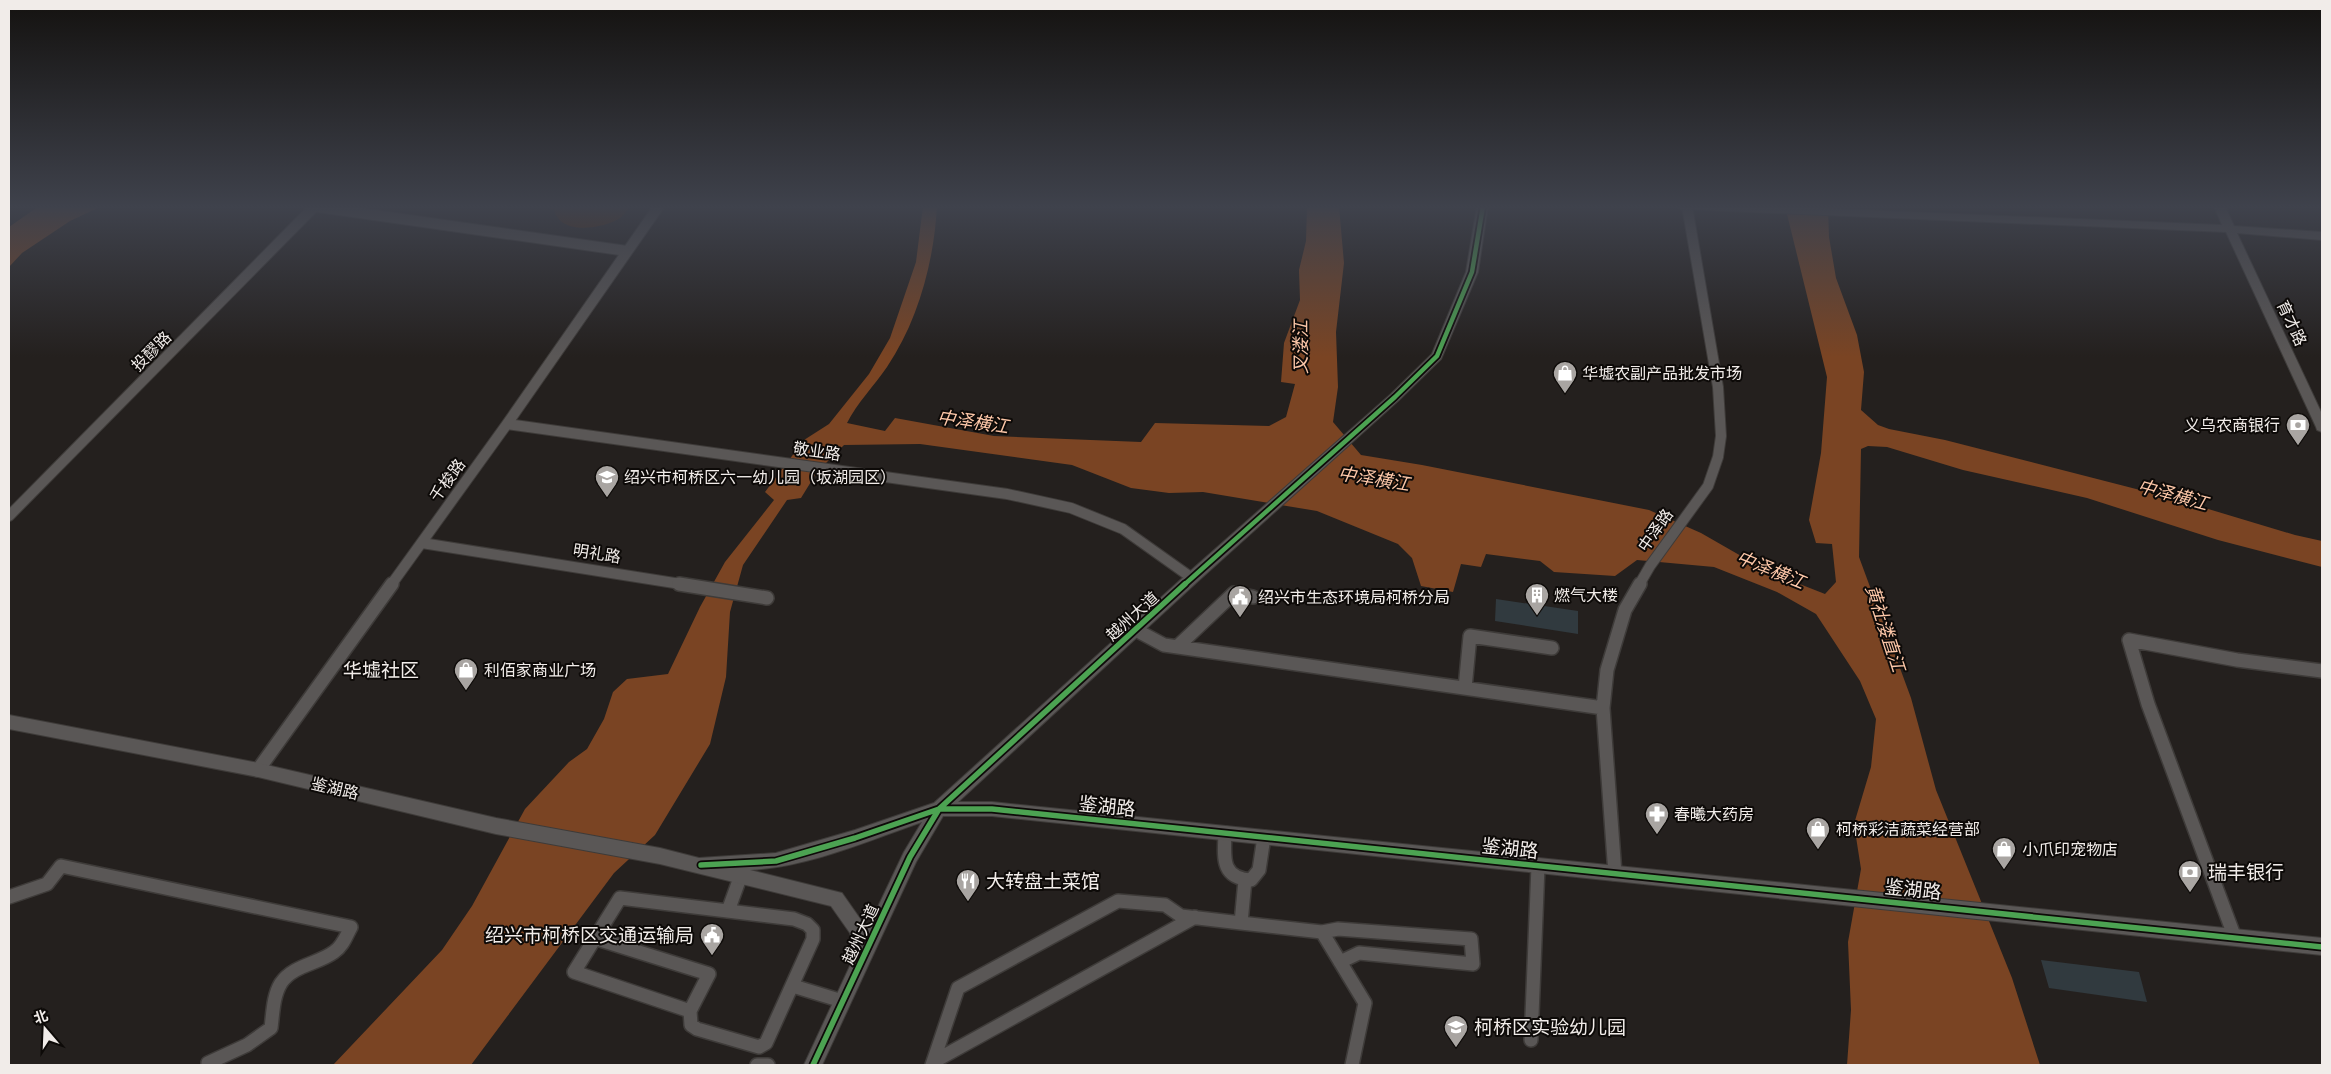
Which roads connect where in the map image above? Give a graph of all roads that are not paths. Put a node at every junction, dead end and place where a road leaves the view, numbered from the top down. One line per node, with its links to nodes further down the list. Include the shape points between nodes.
1 (264, 256): 8 (street, 投醪路)
2 (623, 256): 6 (street, 千梭路)
3 (1475, 256): 10 (street, 越州大道, via 1472,272 1438,356)
4 (1696, 256): 18 (street, 中泽路, via 1718,387 1721,436 1718,457 1708,486 1650,566 1625,610 1607,670)
5 (2243, 256): 7 (street, 育才路)
6 (507, 424): 9 (street, 千梭路); 10 (street, 敬业路, via 1007,494 1071,508 1123,529)
7 (2322, 427)
8 (9, 516)
9 (422, 543): 12 (street, 明礼路); 20 (street, 千梭路)
10 (1192, 578): 13 (street, 越州大道)
11 (1254, 597): 14 (street, via 1234,594)
12 (767, 598)
13 (1136, 630): 14 (street, via 1164,644); 21 (street, 越州大道)
14 (1178, 646): 17 (street)
15 (1552, 648): 17 (street, via 1470,636)
16 (2322, 671): 35 (street, via 2237,660 2129,640 2148,704)
17 (1465, 688): 18 (street)
18 (1603, 708): 26 (street, 中泽路)
19 (9, 722): 20 (street, 鉴湖路)
20 (258, 770): 24 (street, 鉴湖路, via 496,826)
21 (939, 809): 22 (street, 鉴湖路, via 992,809); 24 (street, 鉴湖路, via 776,861); 37 (street, 越州大道, via 910,857)
22 (1225, 833): 23 (street, 鉴湖路); 28 (street, via 1224,857 1228,873)
23 (1264, 837): 25 (street, 鉴湖路); 28 (street, via 1260,870 1251,880)
24 (701, 865): 27 (street)
25 (1538, 866): 26 (street, 鉴湖路); 42 (street)
26 (1615, 874): 35 (street, 鉴湖路)
27 (741, 876): 30 (street); 37 (street, via 836,899 857,929)
28 (1244, 880): 32 (street)
29 (9, 897): 44 (street, via 47,884 61,866 351,927 340,948 281,982 271,1028 247,1045)
30 (728, 911): 34 (street, via 620,898); 39 (street, via 794,919 813,930 813,939)
31 (1195, 917): 32 (street); 43 (street); 43 (street, via 1181,916 1166,905 1118,901 958,988)
32 (1241, 923): 33 (street)
33 (1322, 932): 38 (street); 38 (street, via 1338,928 1471,939 1473,964 1359,953)
34 (594, 938): 41 (street, via 574,972); 41 (street, via 709,974)
35 (2236, 938): 36 (street, 鉴湖路)
36 (2322, 947)
37 (865, 952): 40 (street, 越州大道)
38 (1340, 962): 48 (street, via 1365,1002)
39 (793, 986): 40 (street); 41 (street, via 766,1043 759,1047 697,1029 691,1025)
40 (842, 1001): 47 (street, 越州大道)
41 (690, 1011)
42 (1531, 1040)
43 (932, 1063)
44 (208, 1065)
45 (757, 1065): 46 (street)
46 (768, 1065)
47 (813, 1065)
48 (1352, 1065)

